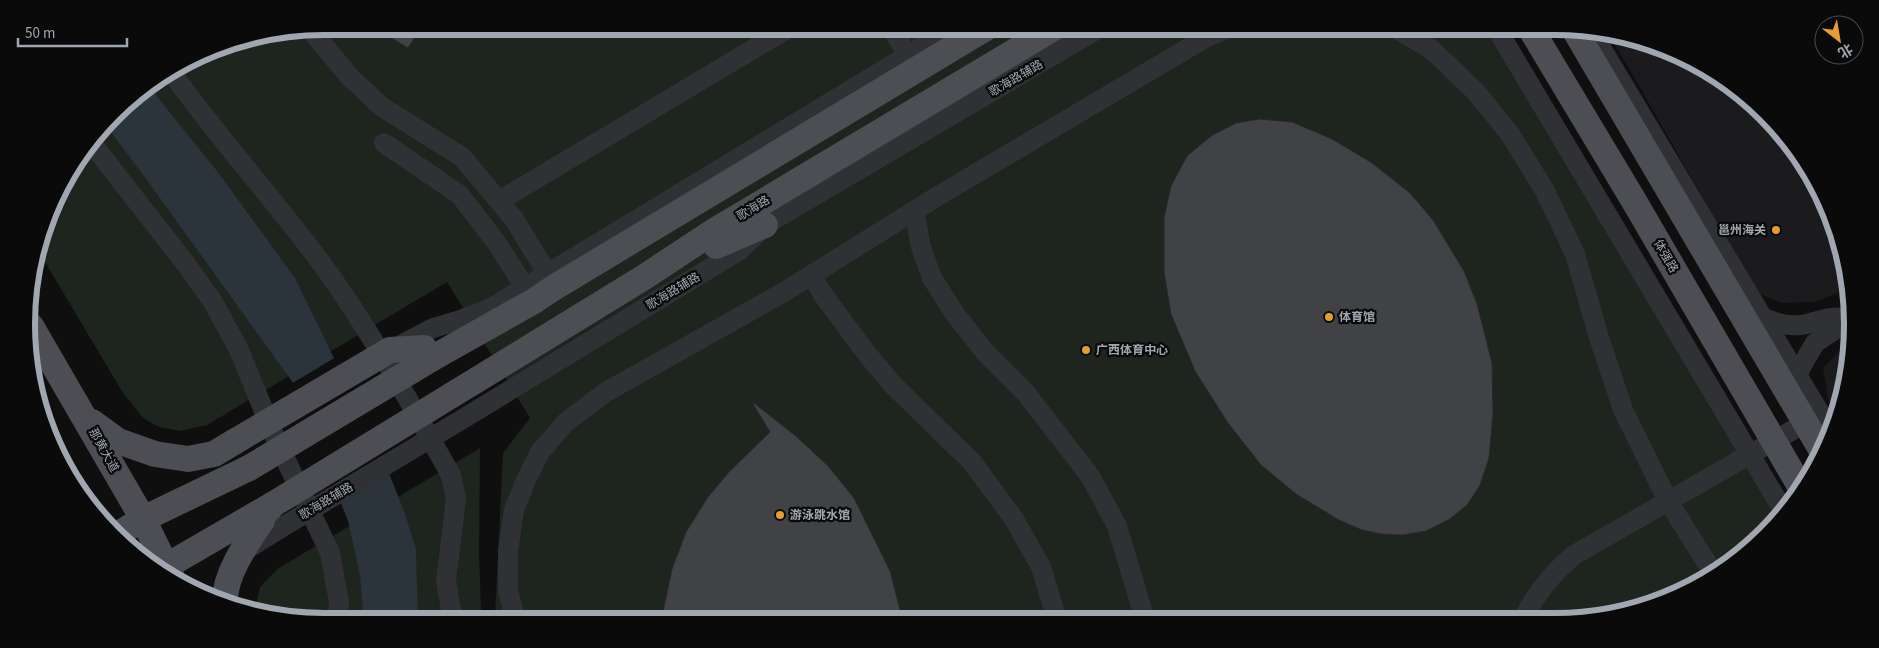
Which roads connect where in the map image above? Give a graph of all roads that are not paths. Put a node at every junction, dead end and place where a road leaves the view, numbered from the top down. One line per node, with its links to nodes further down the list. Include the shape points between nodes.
1 (315, 35): 21 (street, via 349,76 382,107 462,157)
2 (777, 35): 21 (street)
3 (900, 35): 16 (street)
4 (918, 35): 16 (street)
5 (946, 35): 16 (street)
6 (969, 35): 16 (main road)
7 (1042, 35): 25 (main road, 歌海路, via 711,233)
8 (1088, 35): 23 (street, 歌海路辅路)
9 (1212, 35): 22 (street)
10 (1407, 35): 42 (street, via 1432,50 1476,92 1510,134 1545,191 1575,254 1623,410)
11 (1500, 35): 40 (street)
12 (1534, 35): 38 (main road, 体强路)
13 (1578, 36): 17 (main road)
14 (1590, 37): 17 (main road)
15 (1593, 37): 29 (street)
16 (921, 57): 26 (main road)
17 (1599, 72): 28 (main road)
18 (175, 77): 52 (street, via 321,264 369,332 451,475 456,498 446,580)
19 (384, 143): 27 (street, via 460,195 496,242)
20 (95, 148): 51 (street, via 186,264 213,302 239,350 273,433 330,554)
21 (499, 201): 26 (street, via 514,219)
22 (914, 211): 24 (street); 55 (street, via 921,247 932,278 955,314 985,352 1025,392 1090,476 1117,526)
23 (765, 225): 25 (main road); 44 (street, 歌海路辅路, bridge, via 740,250 466,417)
24 (811, 275): 53 (street, via 606,392 566,422 540,452 514,510 508,551 508,591); 54 (street, via 867,354 892,384 972,462 1014,519 1041,567)
25 (646, 276): 44 (main road, 歌海路, bridge, via 452,395)
26 (551, 280): 27 (main road)
27 (529, 294): 33 (street, via 491,308); 33 (main road, via 454,346)
28 (1736, 304): 29 (street); 34 (main road)
29 (1762, 318): 30 (street, via 1782,325 1795,325 1833,316); 34 (street)
30 (1844, 318)
31 (1844, 321): 34 (street, via 1815,343)
32 (36, 334): 35 (main road, 那黄大道)
33 (424, 348): 35 (main road, bridge, via 390,350 214,454 188,459 155,454 118,441); 45 (main road, bridge, via 249,468)
34 (1794, 387): 36 (main road); 37 (street)
35 (84, 416): 45 (main road, 那黄大道)
36 (1805, 423): 38 (street); 39 (main road)
37 (1826, 425)
38 (1773, 441): 40 (street); 41 (main road, 体强路)
39 (1818, 444)
40 (1749, 454): 42 (street); 43 (street)
41 (1797, 481)
42 (1668, 501): 48 (street); 56 (street, via 1574,555 1542,586)
43 (1779, 506)
44 (278, 515): 49 (main road, 歌海路); 50 (main road, via 240,554)
45 (143, 519): 46 (main road); 47 (main road, 那黄大道)
46 (123, 531)
47 (163, 564)
48 (1709, 568)
49 (171, 569)
50 (225, 596)
51 (338, 613)
52 (452, 613)
53 (514, 613)
54 (1055, 613)
55 (1143, 613)
56 (1527, 613)

